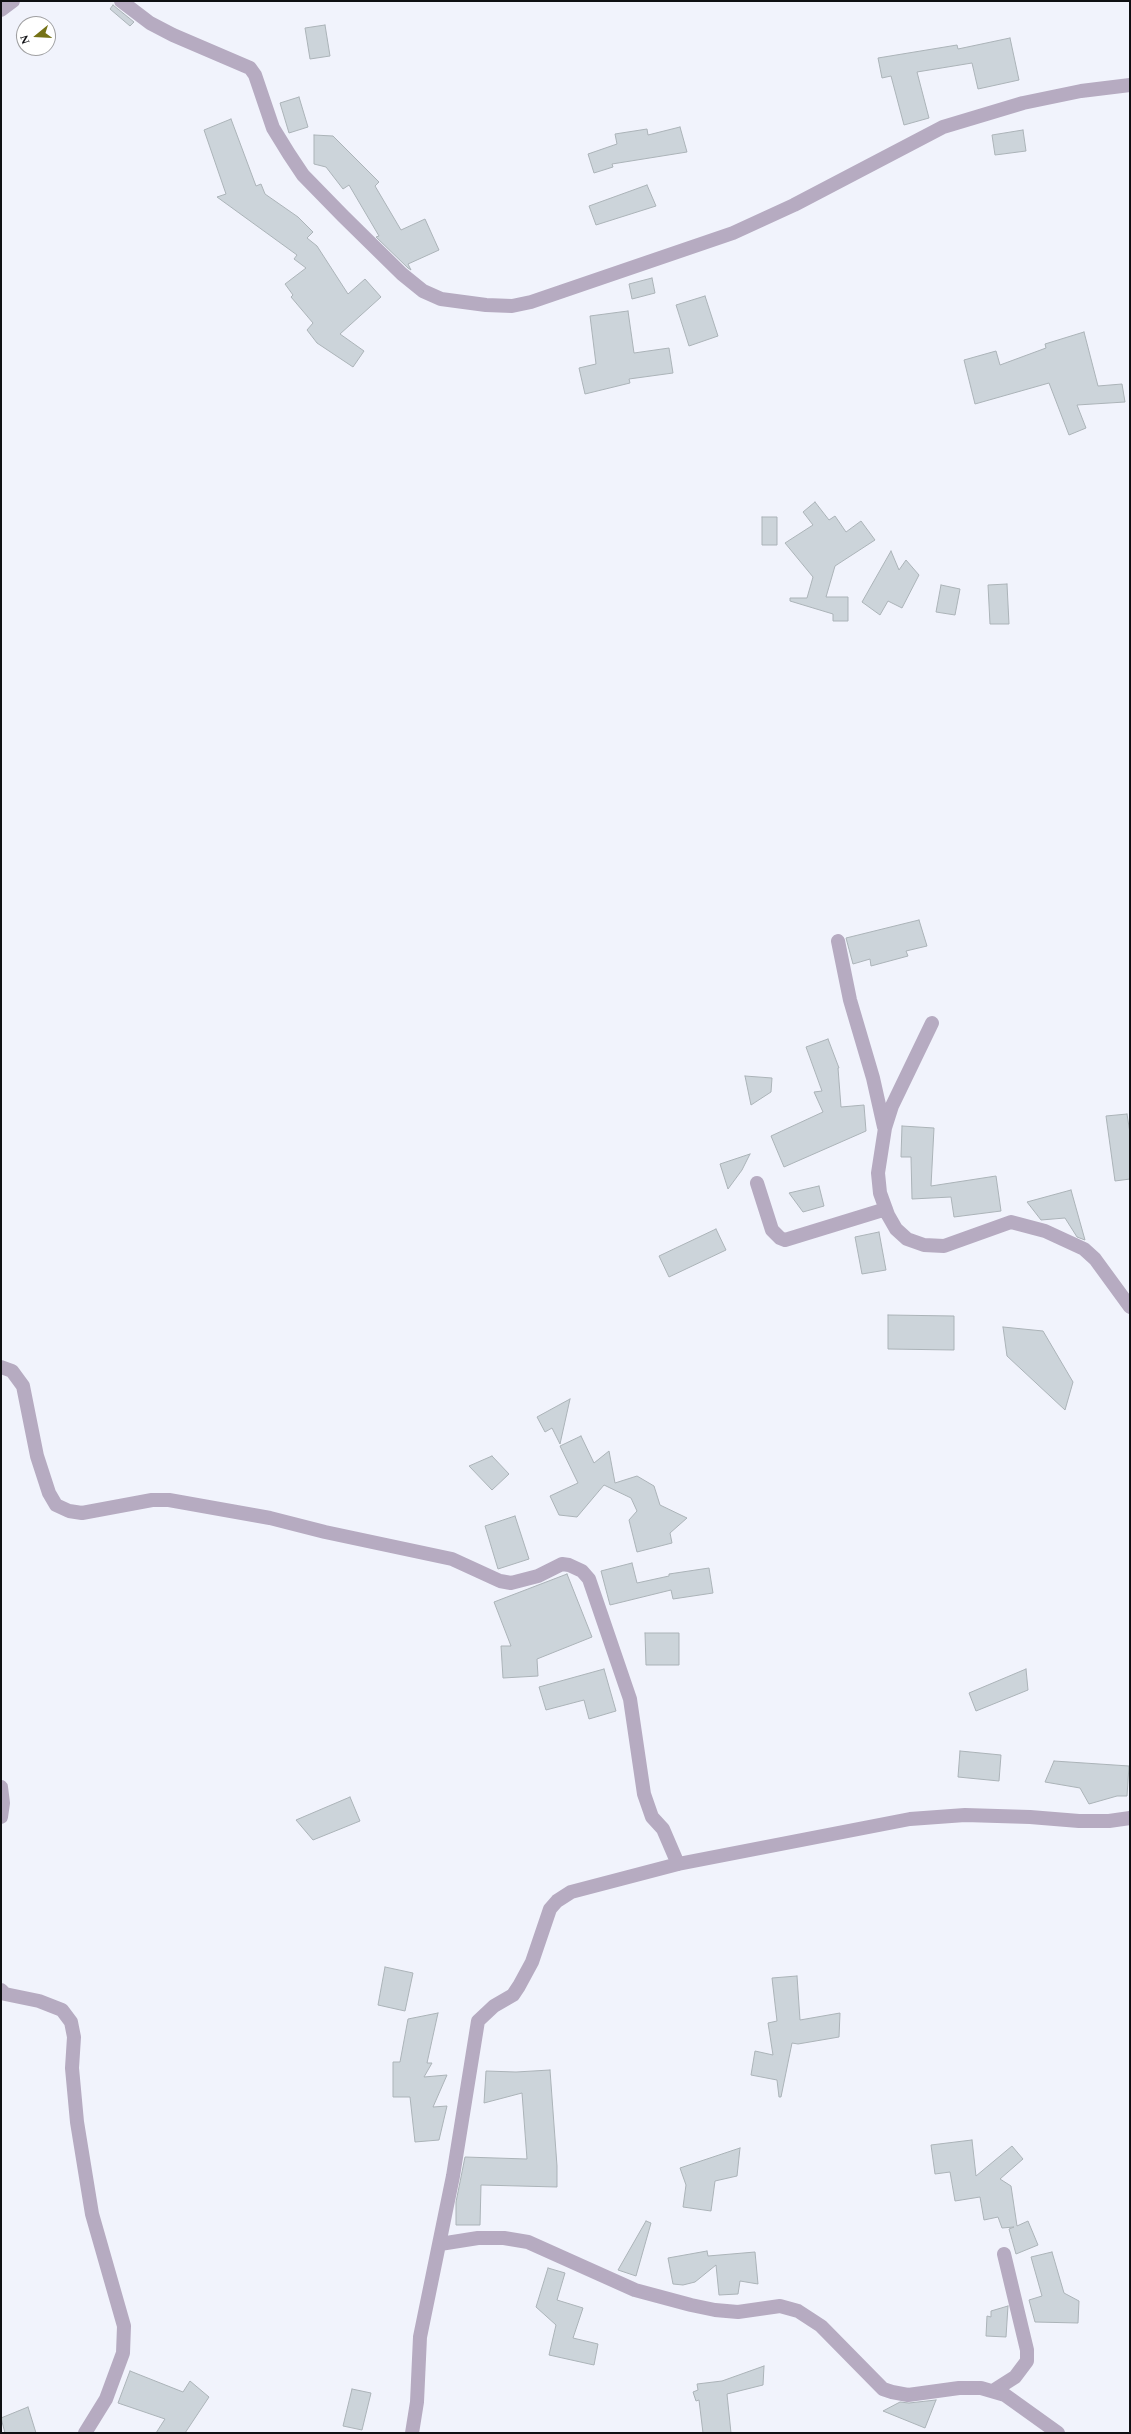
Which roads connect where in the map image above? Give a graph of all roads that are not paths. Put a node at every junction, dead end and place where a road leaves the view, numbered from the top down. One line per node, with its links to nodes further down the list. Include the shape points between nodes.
1 (13, 1): 3 (street)
2 (121, 1): 4 (street, via 150,23 173,35 250,68 273,128 289,154 303,174 338,210 402,274 423,291 441,299 486,305 512,306 531,302 733,233 794,205 943,127 1022,103 1081,91)
3 (1, 10)
4 (1130, 85)
5 (838, 941): 7 (street, via 850,1000 873,1078)
6 (932, 1024): 7 (street)
7 (884, 1128): 9 (street, via 878,1173 880,1192)
8 (757, 1183): 9 (street, via 772,1230 785,1240)
9 (886, 1209): 10 (street, via 896,1229 907,1239 924,1245 944,1246 1011,1222 1045,1231 1084,1249 1095,1259)
10 (1130, 1307)
11 (1, 1367): 15 (street, via 12,1371 23,1386 37,1456 49,1493 56,1504 69,1511 82,1513 152,1500 169,1500 270,1518 452,1559 511,1583 538,1576 562,1564 576,1567 585,1575 630,1699 644,1794 652,1817 663,1829)
12 (1, 1787): 13 (street)
13 (1, 1817)
14 (1130, 1818): 15 (street, via 1079,1821 1030,1817 933,1817)
15 (678, 1864): 17 (street, via 571,1892 557,1901 550,1909 532,1962 519,1986 513,1995 494,2006 478,2021)
16 (1, 1990): 20 (street, via 5,1994 40,2001 62,2010 71,2022 74,2037 72,2068 77,2122 92,2214 124,2326 123,2353 106,2398)
17 (440, 2244): 19 (street, via 478,2238 504,2238 528,2242 635,2290 691,2305 738,2312 780,2306 798,2311 821,2326 879,2385 892,2392 908,2395 959,2388); 21 (street, via 420,2337 417,2402)
18 (1004, 2254): 19 (street, via 1027,2350 1027,2361 1015,2377)
19 (993, 2391): 22 (street, via 1005,2395)
20 (85, 2433)
21 (412, 2433)
22 (1058, 2433)

